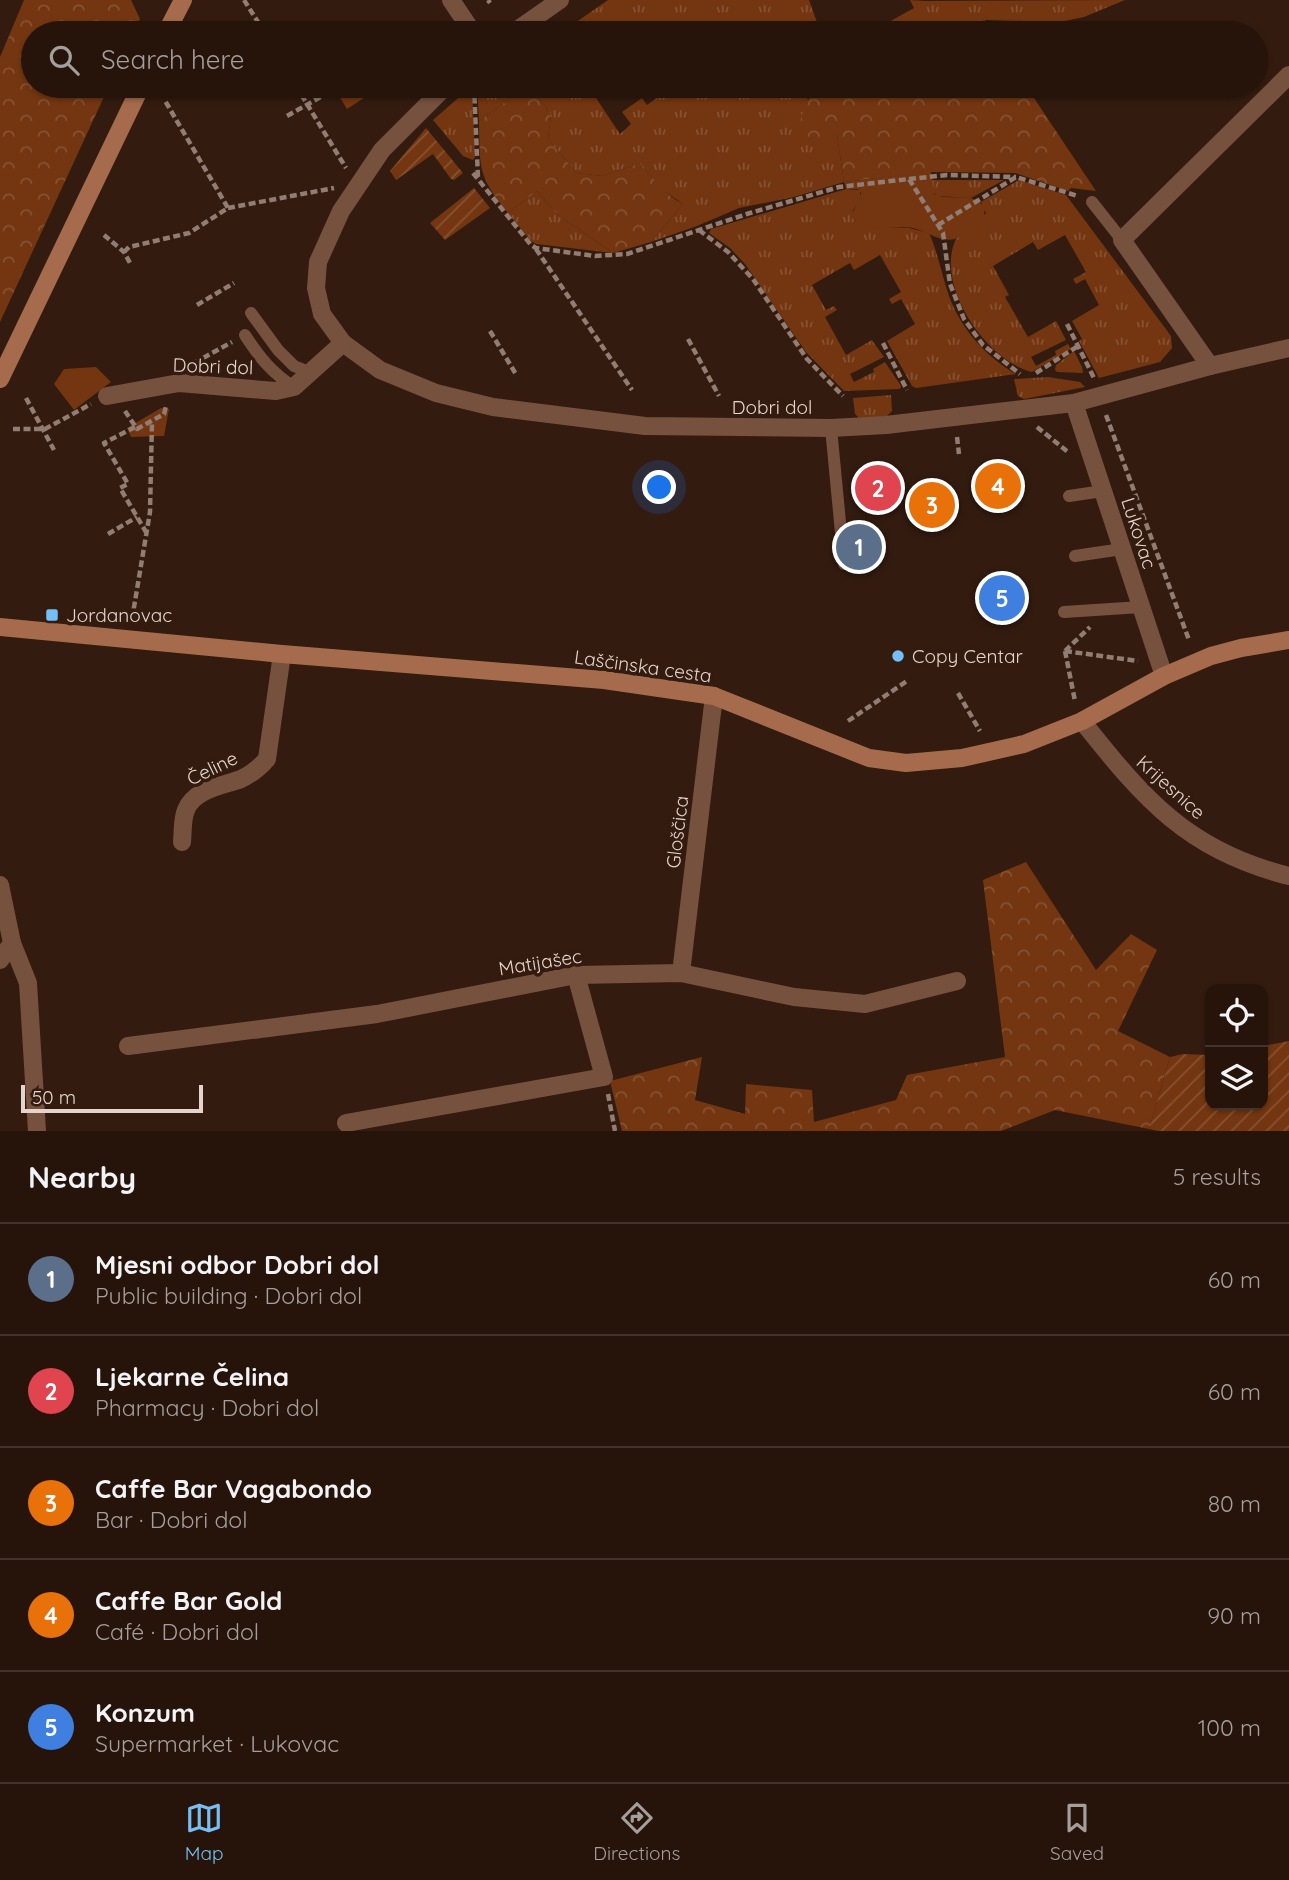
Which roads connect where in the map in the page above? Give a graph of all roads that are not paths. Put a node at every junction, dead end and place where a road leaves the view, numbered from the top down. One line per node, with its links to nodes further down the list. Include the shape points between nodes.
1 (183, 0): 4 (main road)
2 (452, 0): 5 (street)
3 (560, 0): 6 (street)
4 (172, 21)
5 (465, 21)
6 (530, 21)
7 (1289, 75): 8 (street)
8 (1268, 96)
9 (135, 98): 20 (main road)
10 (434, 98): 16 (street, Dobri dol, via 382,150 341,211 318,262 316,288 322,314)
11 (1266, 98): 13 (street)
12 (1091, 202): 13 (lane)
13 (1122, 240): 18 (street)
14 (251, 313): 19 (lane, via 278,350 294,366)
15 (245, 335): 21 (lane, via 275,375)
16 (343, 343): 19 (street); 24 (street, Dobri dol, via 380,370 436,393 493,407 645,426)
17 (1289, 348): 18 (street, Dobri dol)
18 (1210, 366): 23 (street, Dobri dol)
19 (309, 372): 21 (street)
20 (1, 376)
21 (294, 387): 22 (street, Dobri dol, via 276,391 179,383)
22 (107, 396)
23 (1074, 403): 24 (street, Dobri dol, via 925,422); 25 (street, Lukovac)
24 (831, 428): 29 (lane)
25 (1103, 491): 26 (lane); 27 (street, Lukovac)
26 (1069, 496)
27 (1122, 549): 28 (lane); 30 (street, Lukovac)
28 (1075, 556)
29 (844, 564)
30 (1141, 607): 31 (lane); 35 (street, Lukovac)
31 (1064, 612)
32 (0, 627): 34 (main road, Laščinska cesta)
33 (1289, 640): 35 (main road, Laščinska cesta, via 1211,656)
34 (282, 654): 36 (main road, Laščinska cesta, via 604,680); 38 (street, Čeline, via 267,759 244,778 192,799)
35 (1164, 676): 37 (main road, Laščinska cesta)
36 (714, 696): 37 (main road, Laščinska cesta, via 869,758 906,763 1011,748); 43 (street, Gloščica)
37 (1082, 721): 39 (street, Krijesnice, via 1127,779 1174,822 1210,847 1254,867)
38 (182, 842)
39 (1289, 876)
40 (0, 885): 41 (street)
41 (12, 943): 42 (street); 48 (street, via 28,983)
42 (0, 960)
43 (681, 973): 44 (street, Matijašec); 45 (street, Matijašec, via 794,997 865,1004)
44 (576, 975): 46 (street, Matijašec, via 377,1014); 47 (street, via 604,1077)
45 (957, 981)
46 (128, 1046)
47 (346, 1123)
48 (37, 1131)

